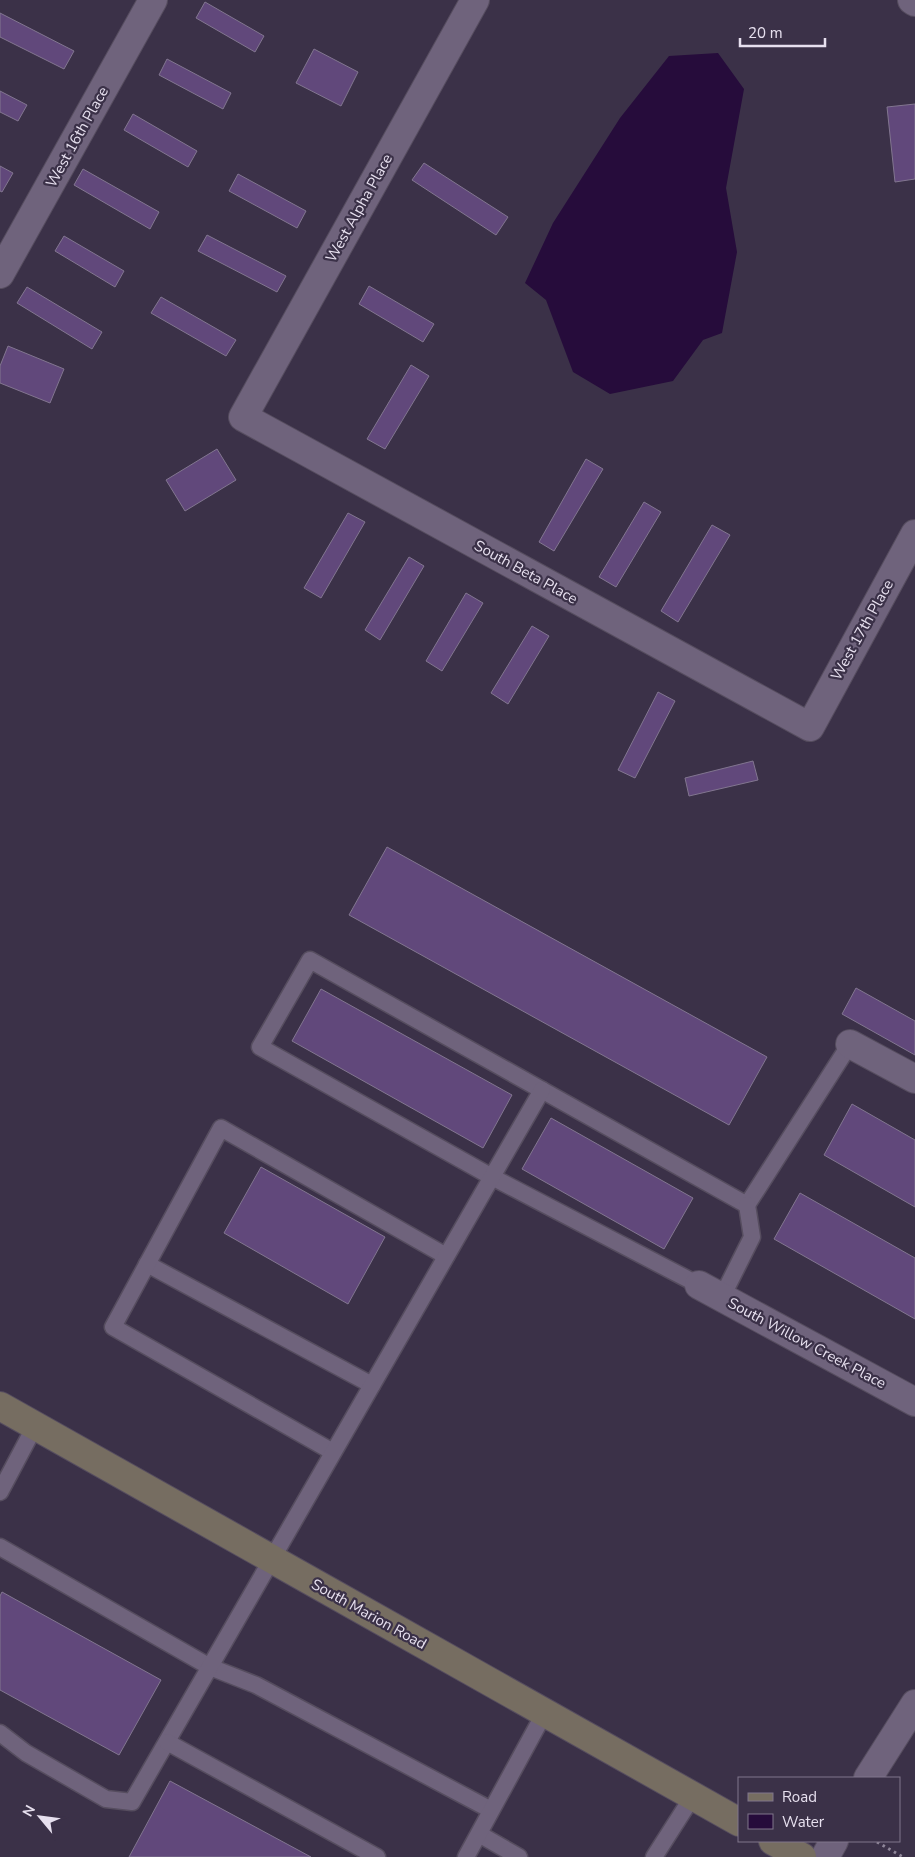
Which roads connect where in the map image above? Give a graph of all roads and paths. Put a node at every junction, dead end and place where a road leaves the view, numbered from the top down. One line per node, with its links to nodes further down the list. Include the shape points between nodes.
1 (153, 0): 3 (street, West 16th Place)
2 (475, 0): 4 (street, West Alpha Place)
3 (0, 274)
4 (243, 417): 6 (street, South Beta Place)
5 (915, 534): 6 (street, West 17th Place)
6 (810, 727)
7 (850, 1044): 8 (street); 11 (lane)
8 (915, 1079)
9 (542, 1090): 10 (lane); 10 (lane, via 310,960 260,1047); 11 (lane)
10 (492, 1177): 12 (lane); 14 (lane)
11 (747, 1205): 14 (lane, via 752,1237)
12 (446, 1256): 13 (lane, via 221,1128); 15 (lane)
13 (146, 1264): 15 (lane); 19 (lane, via 113,1327)
14 (710, 1291): 16 (street, South Willow Creek Place)
15 (372, 1386): 19 (lane)
16 (915, 1402)
17 (0, 1406): 18 (main road, South Marion Road)
18 (35, 1426): 20 (lane); 22 (main road, South Marion Road)
19 (333, 1452): 22 (lane)
20 (0, 1492)
21 (0, 1547): 23 (lane)
22 (272, 1559): 23 (lane); 25 (main road, South Marion Road)
23 (210, 1667): 27 (lane); 30 (lane, via 256,1685)
24 (915, 1704): 28 (street)
25 (544, 1712): 29 (main road, South Marion Road); 30 (lane)
26 (0, 1733): 27 (lane, via 26,1753 106,1799 132,1802)
27 (166, 1742): 36 (lane)
28 (869, 1777)
29 (693, 1796): 31 (main road, South Marion Road); 39 (lane)
30 (491, 1810): 32 (lane)
31 (738, 1821)
32 (479, 1834): 37 (lane); 38 (lane)
33 (775, 1842): 40 (main road)
34 (833, 1842): 41 (street)
35 (877, 1842): 42 (path)
36 (377, 1857)
37 (466, 1857)
38 (519, 1857)
39 (654, 1857)
40 (802, 1857)
41 (825, 1857)
42 (903, 1857)

